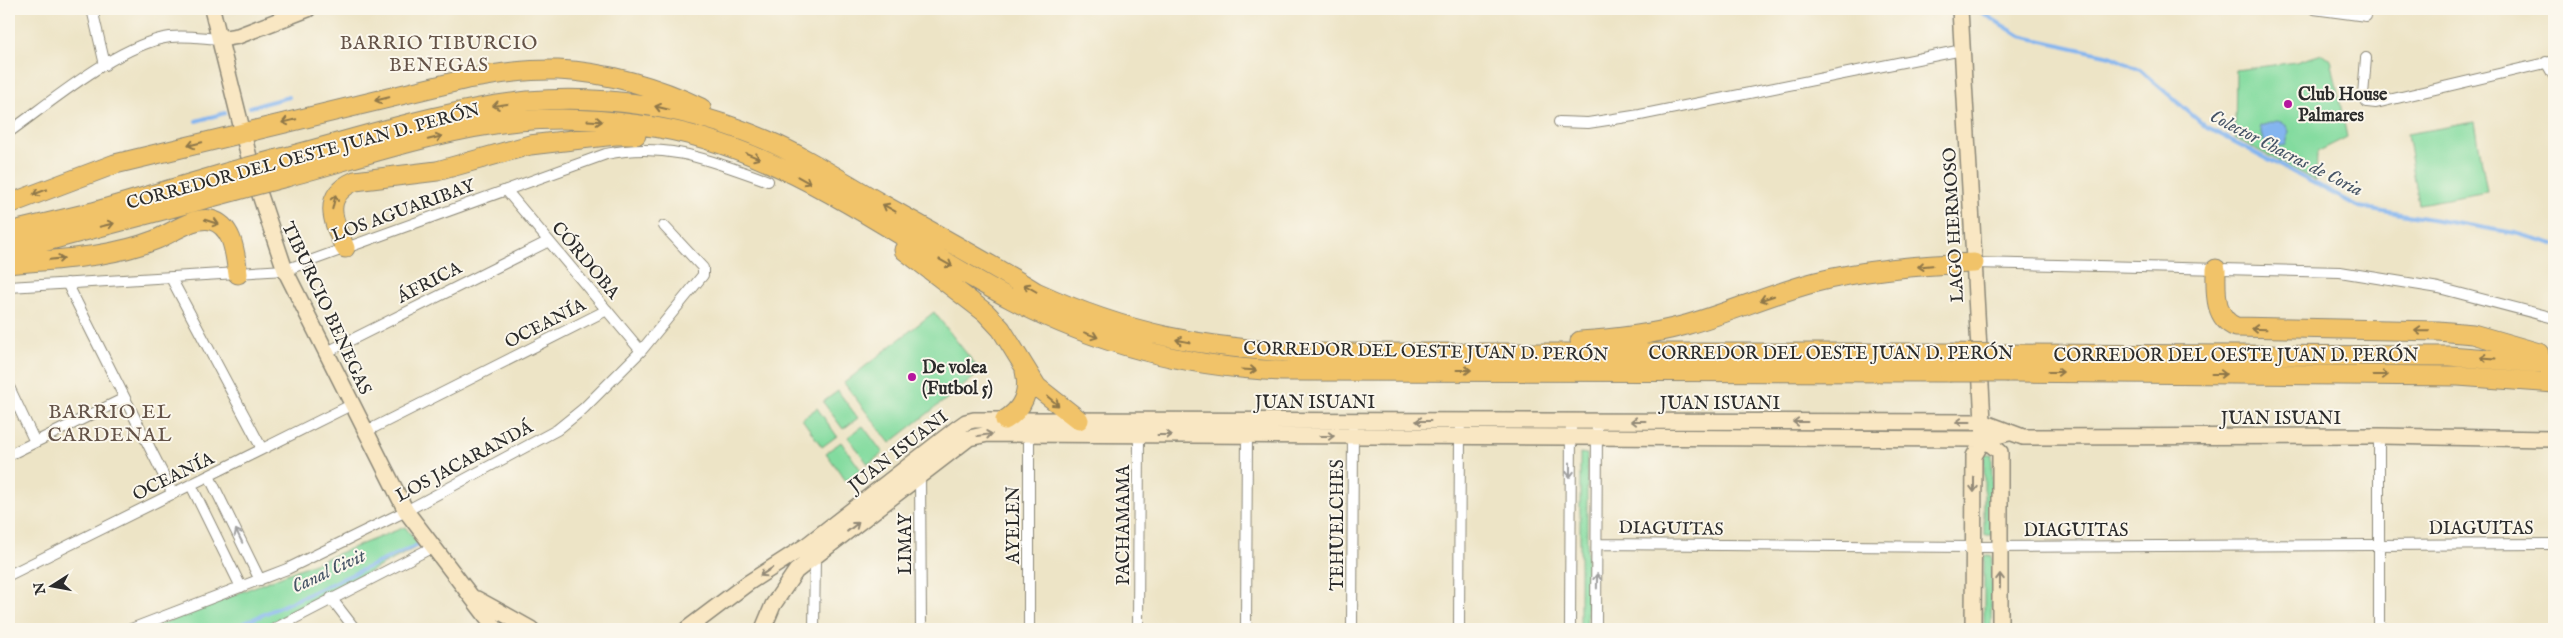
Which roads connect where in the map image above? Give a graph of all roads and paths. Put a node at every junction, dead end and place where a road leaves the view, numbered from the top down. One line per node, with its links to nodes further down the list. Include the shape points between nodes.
1 (92, 9): 11 (street)
2 (212, 9): 7 (street, TIBURCIO BENEGAS)
3 (308, 9): 7 (street, via 238,36)
4 (1960, 9): 8 (street, LAGO HERMOSO)
5 (2314, 9): 6 (street)
6 (2367, 12)
7 (220, 39): 11 (street, via 169,37); 15 (street, TIBURCIO BENEGAS)
8 (1962, 50): 13 (street, via 1640,115 1588,123); 27 (street, LAGO HERMOSO)
9 (2366, 58): 10 (street, via 2363,95 2367,102 2376,103)
10 (2550, 61): 12 (street)
11 (106, 65): 14 (street)
12 (2554, 76)
13 (1559, 122)
14 (9, 132)
15 (242, 133): 17 (highway, one-way to 15, via 686,101 610,78 559,70 467,79); 20 (highway, one-way to 20, via 115,164); 30 (street, TIBURCIO BENEGAS, via 261,202)
16 (701, 137): 18 (highway, CORREDOR DEL OESTE JUAN D. PERÓN, one-way to 18); 25 (highway, one-way to 16, via 332,208 335,194 355,181 437,171 539,144 615,134); 26 (highway, CORREDOR DEL OESTE JUAN D. PERÓN, one-way to 16, bridge, via 470,128 570,119 641,125)
17 (766, 140): 18 (highway, CORREDOR DEL OESTE JUAN D. PERÓN); 23 (highway, CORREDOR DEL OESTE JUAN D. PERÓN, one-way to 23, bridge, via 654,106 558,100 493,106 432,118 93,212)
18 (779, 167): 19 (street, LOS AGUARIBAY, via 649,148 606,154); 21 (highway, CORREDOR DEL OESTE JUAN D. PERÓN, one-way to 21); 38 (highway, CORREDOR DEL OESTE JUAN D. PERÓN, one-way to 18, via 1258,351 1150,334 1066,306 1036,292 836,176)
19 (506, 190): 24 (street, CÓRDOBA); 25 (street, LOS AGUARIBAY)
20 (9, 204)
21 (857, 211): 41 (highway, via 986,313 1001,329); 42 (highway, CORREDOR DEL OESTE JUAN D. PERÓN, one-way to 42, bridge, via 1012,300 1062,324 1114,343 1206,365 1322,372 1949,372)
22 (664, 226): 37 (street, LOS JACARANDÁ, via 703,268 703,275)
23 (9, 232)
24 (549, 241): 35 (street, CÓRDOBA); 39 (street, ÁFRICA)
25 (346, 248): 30 (street, LOS AGUARIBAY)
26 (9, 251)
27 (1974, 263): 29 (street); 38 (highway, one-way to 38, via 1875,270 1843,276 1683,326 1650,333 1604,340 1536,343); 52 (street, LAGO HERMOSO)
28 (9, 264): 31 (highway, one-way to 31, via 120,251 202,219 212,220 229,234)
29 (2216, 269): 36 (street, via 2284,269 2380,277 2439,288); 40 (highway, one-way to 29, via 2473,334 2236,327 2222,315 2216,300)
30 (285, 270): 31 (street, LOS AGUARIBAY); 39 (street, TIBURCIO BENEGAS)
31 (238, 274): 32 (street, LOS AGUARIBAY)
32 (172, 278): 33 (street, LOS AGUARIBAY); 67 (street)
33 (67, 283): 34 (street, LOS AGUARIBAY); 46 (street)
34 (9, 287)
35 (607, 310): 37 (street, CÓRDOBA); 58 (street, OCEANÍA)
36 (2554, 318)
37 (641, 351): 74 (street, LOS JACARANDÁ, via 583,409 557,430)
38 (1477, 352): 42 (highway, CORREDOR DEL OESTE JUAN D. PERÓN, bridge, via 1949,353)
39 (325, 353): 47 (street, TIBURCIO BENEGAS)
40 (2554, 358)
41 (1022, 362): 48 (highway, via 1028,382 1026,396 1016,412); 49 (highway, one-way to 49, via 1037,387)
42 (2008, 363): 43 (highway, CORREDOR DEL OESTE JUAN D. PERÓN, one-way to 42, via 2449,356); 44 (highway, CORREDOR DEL OESTE JUAN D. PERÓN, one-way to 44, via 2458,376)
43 (2554, 364)
44 (2554, 383)
45 (9, 387): 66 (street)
46 (123, 398): 66 (street); 73 (street)
47 (351, 406): 58 (street, TIBURCIO BENEGAS); 67 (street, OCEANÍA)
48 (1005, 420): 53 (street, JUAN ISUANI); 69 (street, JUAN ISUANI, via 966,422)
49 (1079, 420): 53 (street, JUAN ISUANI); 54 (street, JUAN ISUANI); 60 (street)
50 (1571, 421): 51 (street, JUAN ISUANI); 57 (street, JUAN ISUANI); 62 (street)
51 (1597, 421): 52 (street, JUAN ISUANI, one-way to 51); 63 (street)
52 (1983, 422): 59 (street, JUAN ISUANI); 64 (street, LAGO HERMOSO)
53 (1029, 427): 60 (street, JUAN ISUANI); 70 (street, JUAN ISUANI, one-way to 53, via 969,438); 96 (street, AYELEN)
54 (1139, 428): 55 (street, JUAN ISUANI); 60 (street, JUAN ISUANI); 97 (street, PACHAMAMA)
55 (1247, 428): 56 (street, JUAN ISUANI); 98 (street)
56 (1353, 428): 57 (street, JUAN ISUANI); 99 (street, TEHUELCHES)
57 (1460, 429): 62 (street, JUAN ISUANI); 100 (street)
58 (364, 432): 74 (street, TIBURCIO BENEGAS)
59 (2009, 433): 61 (street, JUAN ISUANI, via 2023,437); 64 (street, JUAN ISUANI)
60 (1100, 434)
61 (2379, 436): 65 (street, JUAN ISUANI); 77 (street)
62 (1571, 437): 63 (street, JUAN ISUANI); 101 (street, one-way to 101)
63 (1597, 437): 64 (street, JUAN ISUANI); 75 (street)
64 (1984, 439): 79 (street, LAGO HERMOSO, one-way to 79, via 1974,456); 80 (street, via 2000,452)
65 (2554, 439)
66 (35, 442): 68 (street)
67 (262, 449): 71 (street, OCEANÍA)
68 (9, 455)
69 (915, 460): 70 (street, LIMAY); 81 (street, JUAN ISUANI)
70 (922, 474): 81 (street, JUAN ISUANI, one-way to 70); 95 (street, LIMAY)
71 (209, 476): 72 (street, OCEANÍA); 83 (street, one-way to 71)
72 (191, 485): 73 (street, OCEANÍA); 84 (street)
73 (173, 494): 82 (street, OCEANÍA)
74 (406, 511): 78 (street, TIBURCIO BENEGAS); 83 (street, LOS JACARANDÁ)
75 (1597, 544): 79 (street, DIAGUITAS); 102 (street, one-way to 75)
76 (2554, 544): 77 (street, DIAGUITAS)
77 (2379, 545): 80 (street, DIAGUITAS); 105 (street)
78 (432, 547): 85 (street, TIBURCIO BENEGAS); 86 (street)
79 (1974, 547): 80 (street, DIAGUITAS); 103 (street, LAGO HERMOSO)
80 (2000, 547): 104 (street, one-way to 80)
81 (811, 551): 92 (street, JUAN ISUANI, one-way to 92, via 748,583); 93 (street, JUAN ISUANI, via 773,605); 94 (street)
82 (9, 575)
83 (260, 580): 84 (street, LOS JACARANDÁ)
84 (241, 587): 87 (street, LOS JACARANDÁ)
85 (470, 594): 90 (street, TIBURCIO BENEGAS); 91 (street, TIBURCIO BENEGAS)
86 (331, 598): 88 (street); 89 (street)
87 (131, 629)
88 (274, 629)
89 (354, 629)
90 (496, 629)
91 (531, 629)
92 (687, 629)
93 (763, 629)
94 (814, 629)
95 (921, 629)
96 (1029, 629)
97 (1138, 629)
98 (1246, 629)
99 (1352, 629)
100 (1459, 629)
101 (1570, 629)
102 (1596, 629)
103 (1974, 629)
104 (2000, 629)
105 (2379, 629)

